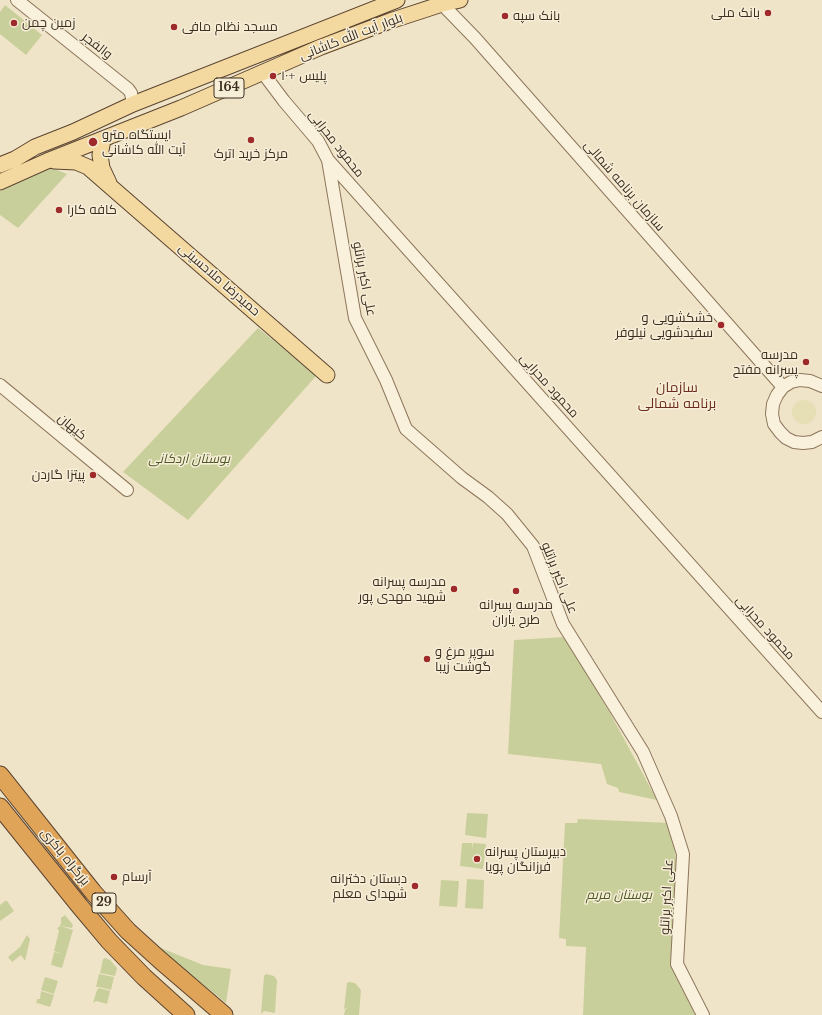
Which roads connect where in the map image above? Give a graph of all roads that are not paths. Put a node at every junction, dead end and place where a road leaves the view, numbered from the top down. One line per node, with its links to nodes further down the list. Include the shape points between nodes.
1 (17, 0): 8 (street, والفجر, via 128,89)
2 (363, 0): 6 (main road, via 355,10)
3 (397, 0): 6 (main road, بلوار آیت الله کاشانی / 164)
4 (460, 0): 5 (main road, بلوار آیت الله کاشانی / 164)
5 (442, 4): 7 (main road, بلوار آیت الله کاشانی / 164, via 321,47); 20 (street, سازمان برنامه شمالی)
6 (322, 29): 8 (main road, بلوار آیت الله کاشانی / 164)
7 (263, 73): 9 (main road, بلوار آیت الله کاشانی / 164); 12 (street, محمود محرابی, via 283,101 318,141)
8 (133, 104): 10 (main road, بلوار آیت الله کاشانی / 164)
9 (103, 140): 13 (main road, بلوار آیت الله کاشانی / 164); 16 (main road, via 100,154 102,168)
10 (35, 147): 11 (main road); 14 (main road, بلوار آیت الله کاشانی / 164)
11 (0, 153)
12 (328, 160): 23 (street, محمود محرابی); 30 (street, علی اکبر براتلو, via 355,318 386,380 406,429 507,514 533,546 563,624 643,752 671,816 683,854 677,964)
13 (47, 161): 15 (main road, بلوار آیت الله کاشانی / 164); 16 (main road, حمیدرضا ملاحسینی, via 76,162 88,167)
14 (0, 166)
15 (2, 182)
16 (111, 185): 17 (main road, حمیدرضا ملاحسینی)
17 (326, 375)
18 (0, 386): 22 (street, کیهان)
19 (822, 386): 20 (street, via 810,380 800,380)
20 (783, 387): 21 (street, via 773,404 772,414 774,424 780,432 794,442 803,443 812,442)
21 (822, 436)
22 (127, 490)
23 (822, 712)
24 (0, 775): 26 (highway, بزرگراه باکری / 29, via 128,931)
25 (0, 807): 27 (highway, بزرگراه باکری / 29, via 109,941)
26 (200, 994): 28 (highway, بزرگراه باکری / 29); 29 (highway)
27 (186, 1015)
28 (224, 1015)
29 (232, 1015)
30 (703, 1015)

